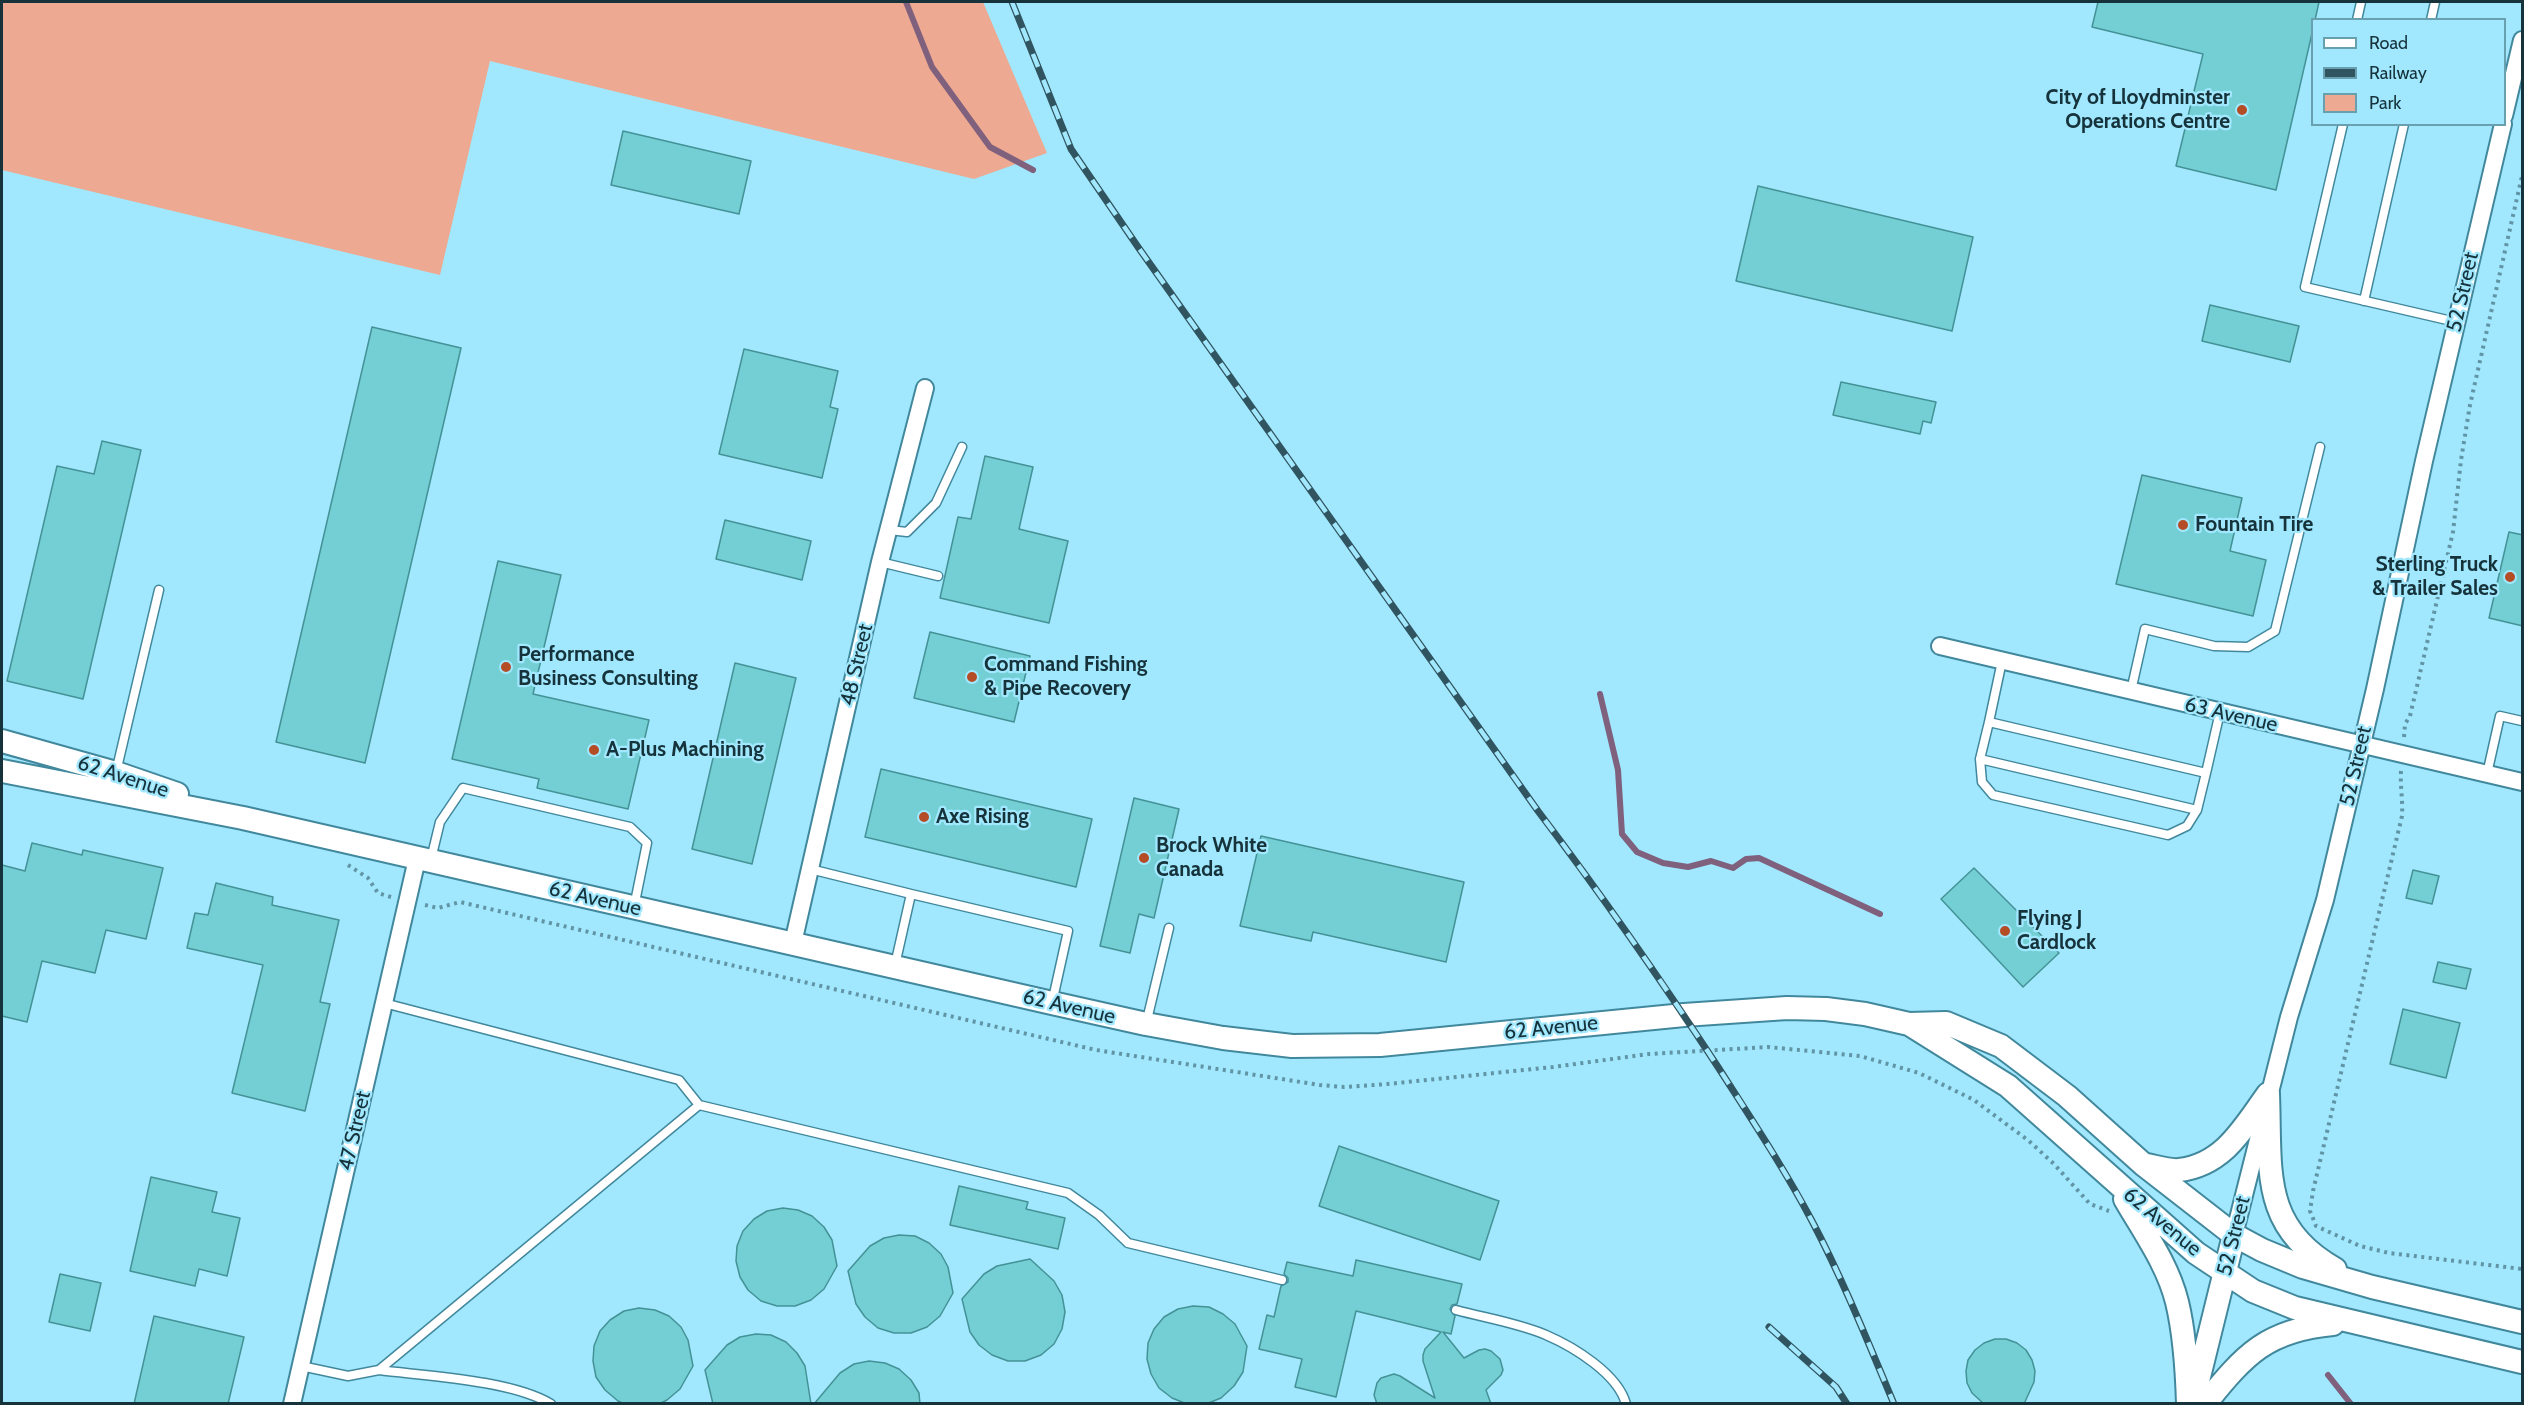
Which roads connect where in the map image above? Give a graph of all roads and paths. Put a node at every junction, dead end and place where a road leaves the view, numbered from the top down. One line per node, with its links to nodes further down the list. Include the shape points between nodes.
1 (2361, 2): 3 (lane)
2 (2435, 2): 4 (lane)
3 (2357, 18)
4 (2431, 18)
5 (2523, 40): 6 (street)
6 (2506, 112)
7 (2343, 126): 11 (lane, via 2305,287)
8 (2404, 126): 11 (lane)
9 (2503, 126): 12 (street, 52 Street)
10 (2523, 176): 26 (path, via 2470,405 2447,561)
11 (2364, 301): 12 (lane)
12 (2456, 322): 28 (street, 52 Street)
13 (925, 388): 16 (street, 48 Street)
14 (962, 447): 16 (lane, via 936,503 907,532)
15 (2320, 447): 22 (lane, via 2275,631 2248,647 2214,646 2145,629)
16 (889, 530): 17 (street, 48 Street)
17 (880, 562): 18 (lane); 38 (street, 48 Street)
18 (938, 576)
19 (159, 590): 34 (lane)
20 (1941, 646): 21 (street, 63 Avenue)
21 (2002, 661): 22 (street, 63 Avenue); 25 (lane)
22 (2131, 691): 23 (street, 63 Avenue)
23 (2220, 712): 28 (street, 63 Avenue); 31 (lane)
24 (2523, 721): 32 (lane, via 2500,716)
25 (1989, 722): 29 (lane); 31 (lane)
26 (2405, 724)
27 (2, 741): 34 (main road, 62 Avenue)
28 (2361, 746): 32 (street, 63 Avenue); 48 (street, 52 Street, via 2325,900)
29 (1980, 759): 36 (lane); 36 (lane, via 1982,782 1993,795 2168,835 2187,826)
30 (2, 771): 34 (main road, 62 Avenue)
31 (2206, 773): 36 (lane)
32 (2487, 774): 33 (street, 63 Avenue)
33 (2523, 782)
34 (114, 783): 37 (main road, 62 Avenue)
35 (2400, 784): 53 (path, via 2402,816 2310,1211 2316,1226 2374,1250)
36 (2197, 810)
37 (423, 860): 40 (main road, 62 Avenue); 40 (lane, via 440,822 463,788 630,827 647,843); 44 (street, 47 Street)
38 (810, 869): 39 (lane); 42 (street, 48 Street)
39 (911, 894): 43 (lane); 45 (lane, via 1068,931)
40 (633, 907): 42 (main road, 62 Avenue)
41 (1169, 928): 46 (lane)
42 (793, 943): 43 (main road, 62 Avenue)
43 (894, 967): 45 (main road, 62 Avenue)
44 (384, 1003): 49 (lane, via 678,1080); 61 (street, 47 Street)
45 (1052, 1003): 46 (main road, 62 Avenue)
46 (1146, 1024): 47 (main road, 62 Avenue, via 1246,1041 1340,1047 1787,1008 1856,1012)
47 (1910, 1024): 50 (main road, 62 Avenue, via 1946,1023 2001,1046 2067,1096); 51 (main road, 62 Avenue, via 2008,1086)
48 (2268, 1094): 50 (main road, via 2231,1145 2215,1158 2177,1170); 52 (street, 52 Street); 56 (main road, via 2271,1179 2285,1223 2304,1249 2317,1259)
49 (699, 1105): 55 (lane, via 1068,1193 1100,1215 1128,1243); 62 (lane)
50 (2144, 1165): 52 (main road, 62 Avenue)
51 (2115, 1182): 54 (main road, 62 Avenue); 66 (main road, via 2158,1256 2177,1301 2187,1365)
52 (2234, 1235): 54 (main road, 52 Street); 56 (main road, 62 Avenue, via 2303,1268)
53 (2523, 1269)
54 (2225, 1273): 59 (main road, 62 Avenue, via 2253,1291 2295,1308); 67 (main road, 52 Street)
55 (1282, 1280)
56 (2372, 1287): 58 (main road, 62 Avenue)
57 (1456, 1310): 65 (lane, via 1546,1335 1599,1366 1623,1392)
58 (2523, 1322)
59 (2376, 1328): 60 (main road, 62 Avenue); 68 (main road, via 2333,1324 2303,1327 2261,1344)
60 (2523, 1362)
61 (301, 1366): 62 (lane, via 348,1376); 63 (street, 47 Street)
62 (379, 1370): 64 (lane, via 484,1383)
63 (292, 1404)
64 (550, 1404)
65 (1626, 1404)
66 (2188, 1404)
67 (2193, 1404)
68 (2205, 1404)

